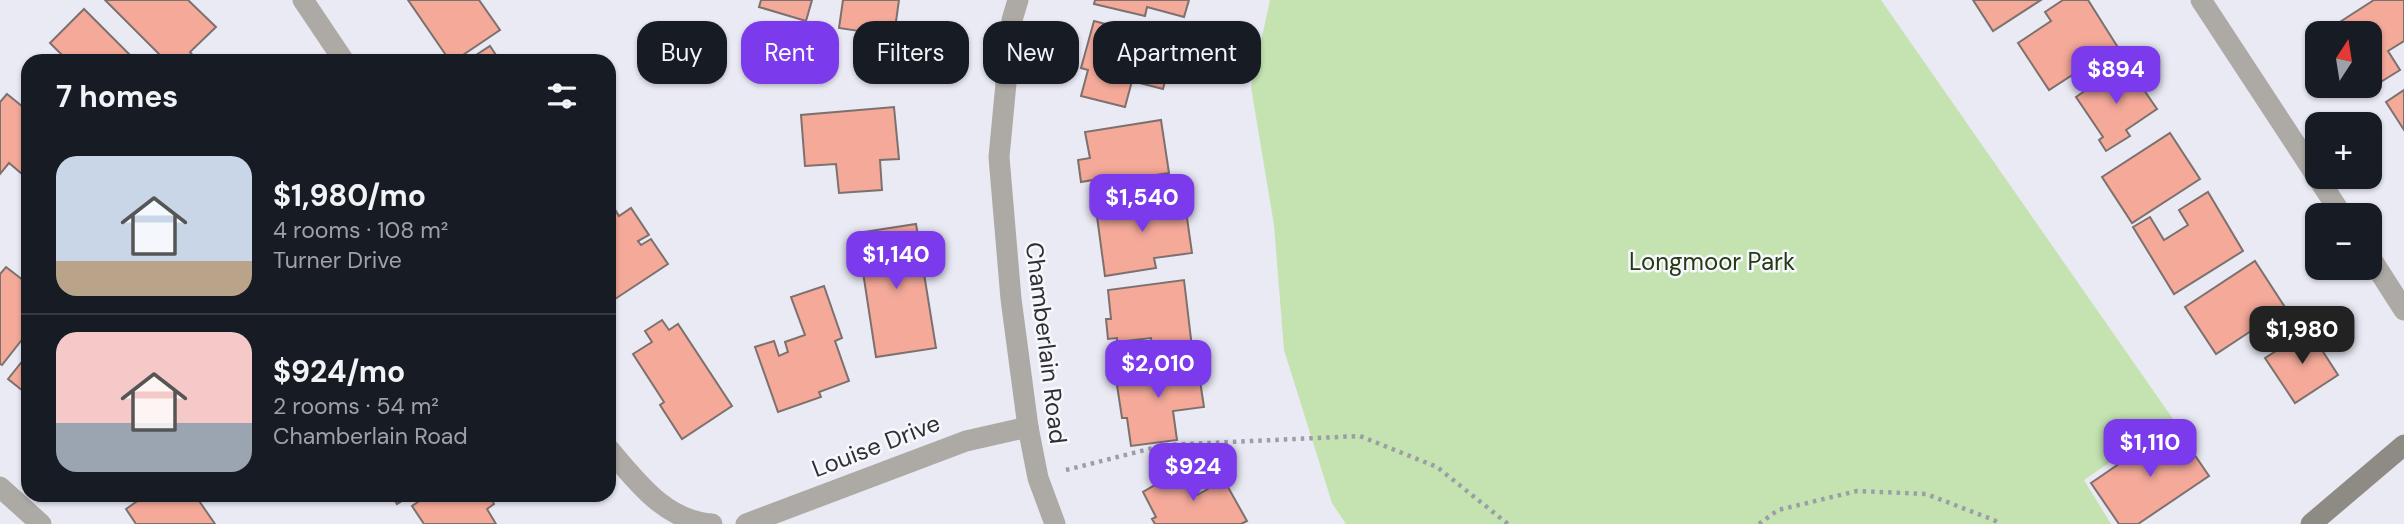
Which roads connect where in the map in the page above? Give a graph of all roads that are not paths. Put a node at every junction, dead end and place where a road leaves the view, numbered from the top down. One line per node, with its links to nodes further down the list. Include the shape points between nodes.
1 (303, 0): 4 (street)
2 (1018, 0): 8 (street, Chamberlain Road, via 1012,20 999,157)
3 (2201, 0): 5 (street)
4 (339, 54)
5 (2334, 203)
6 (2382, 276): 7 (street)
7 (2404, 310)
8 (1028, 427): 14 (street, Louise Drive, via 965,441); 15 (street, Chamberlain Road, via 1038,478)
9 (2404, 445): 16 (street)
10 (616, 457): 13 (street, via 646,493 692,523)
11 (0, 487): 12 (street)
12 (41, 524)
13 (712, 524)
14 (746, 524)
15 (1055, 524)
16 (2311, 524)

